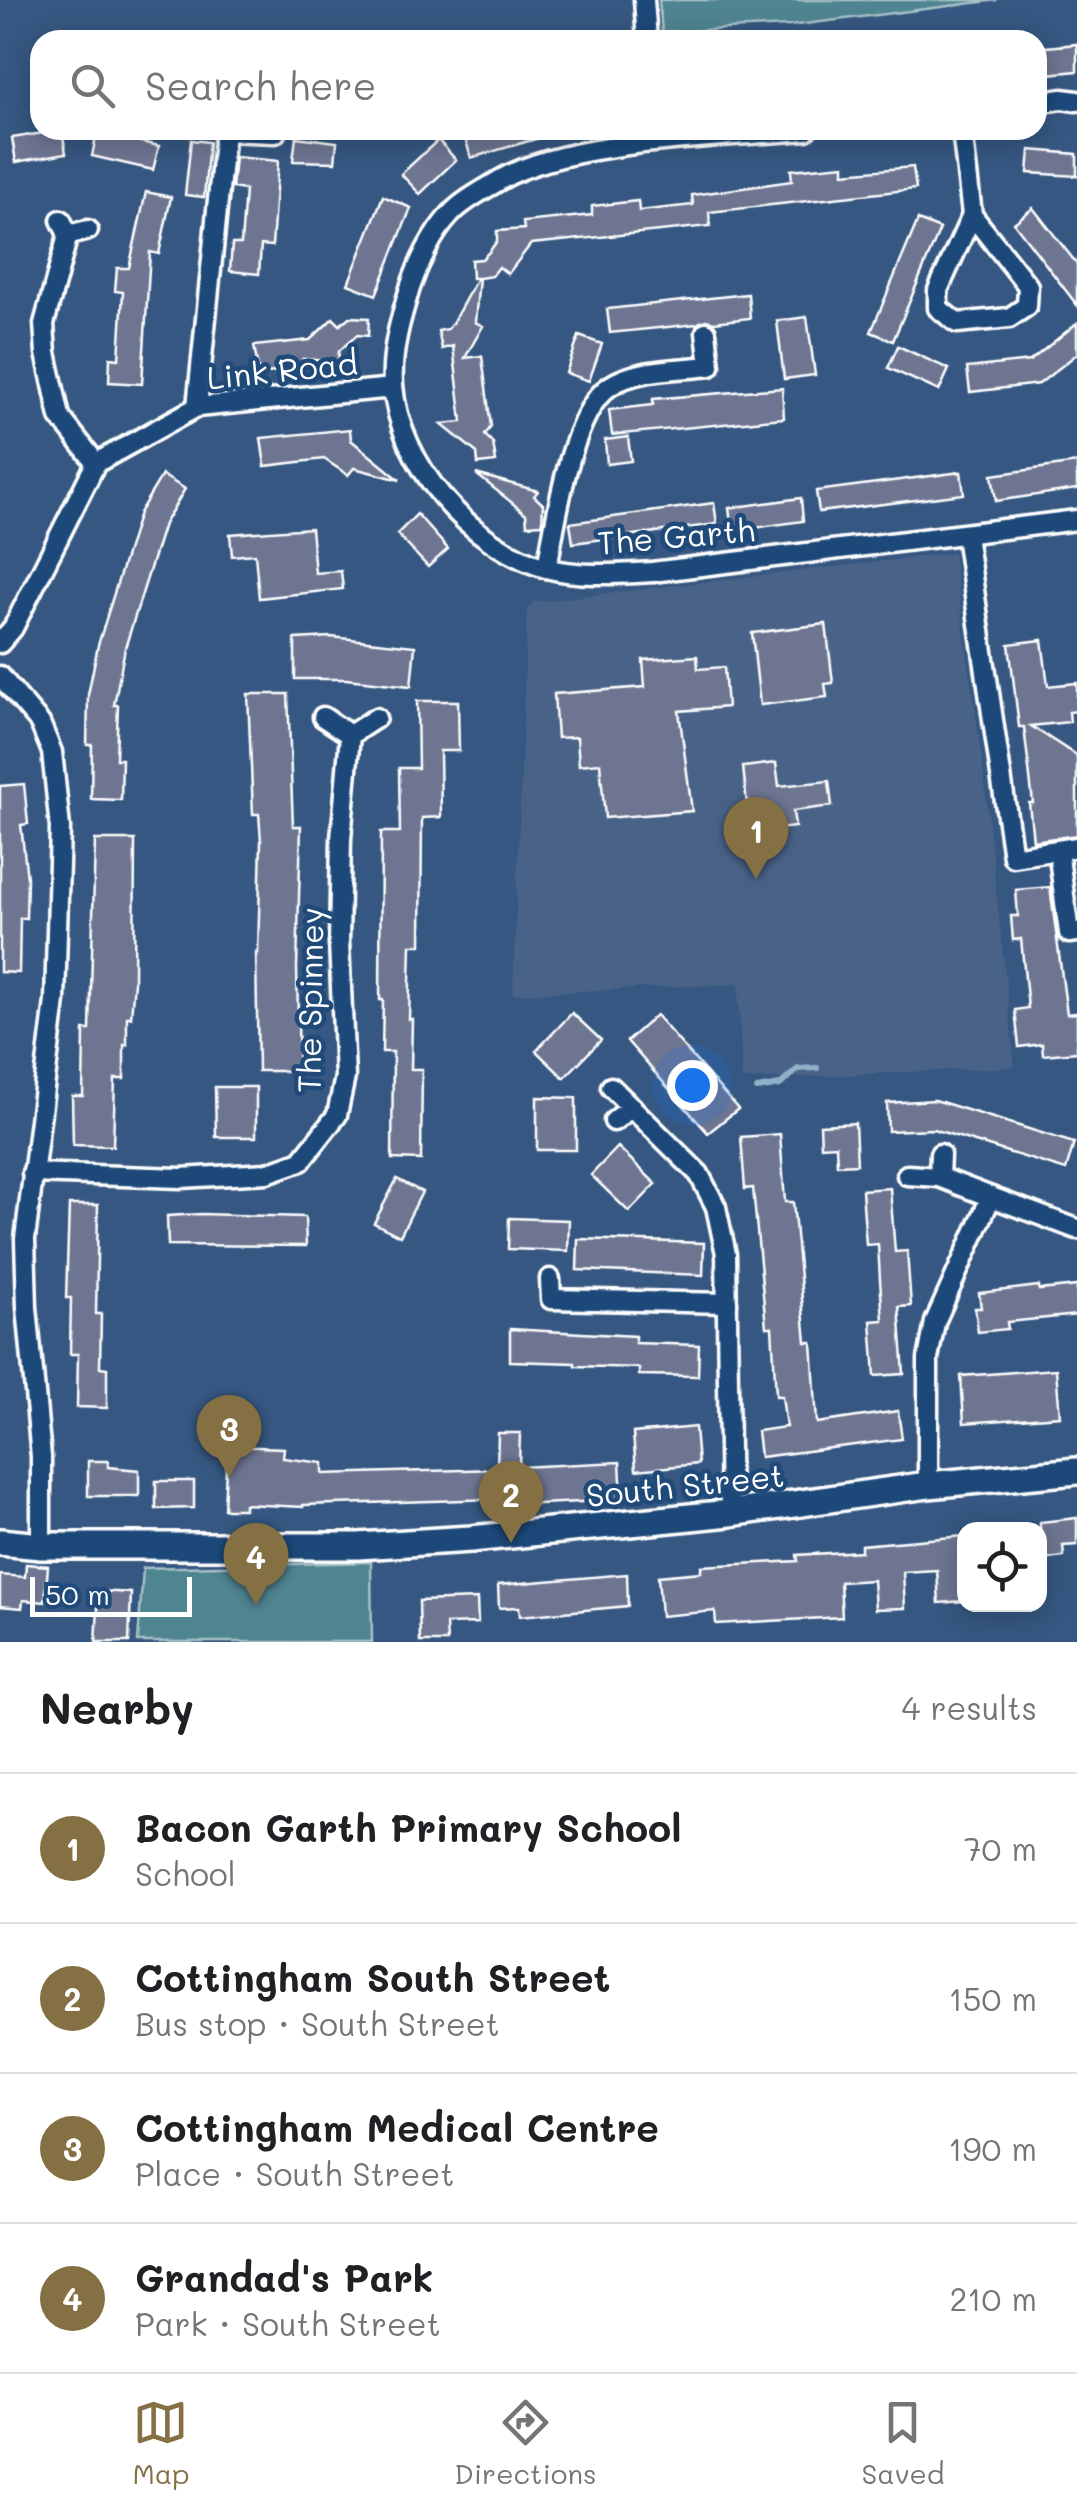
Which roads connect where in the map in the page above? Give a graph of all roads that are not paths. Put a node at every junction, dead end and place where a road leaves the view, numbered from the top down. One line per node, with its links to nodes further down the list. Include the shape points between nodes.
1 (644, 0): 2 (street)
2 (646, 30)
3 (1047, 101): 4 (street)
4 (1077, 102)
5 (224, 140): 12 (street)
6 (639, 140): 11 (street, The Garth, via 561,156 504,178 450,214 418,265 403,309)
7 (963, 140): 8 (street)
8 (972, 215): 8 (street, via 1028,286 1027,306 1009,318 957,323 938,308 938,290)
9 (88, 230): 13 (street, via 64,228 44,324 60,417)
10 (706, 332): 16 (street, via 710,366 634,376 594,401 580,426)
11 (393, 388): 12 (street, Link Road); 16 (street, The Garth, via 407,438 435,491 468,526)
12 (197, 406): 13 (street, Link Road)
13 (96, 463): 17 (street)
14 (1077, 520): 15 (street, The Garth)
15 (966, 534): 16 (street, The Garth, via 652,572); 23 (street, via 1013,857)
16 (547, 568)
17 (0, 643)
18 (0, 676): 29 (street, via 40,723 52,752 60,828 55,1001)
19 (323, 717): 21 (street)
20 (376, 718): 21 (street)
21 (350, 735): 29 (street, The Spinney, via 341,839 345,1077 337,1115 300,1161 267,1173)
22 (1077, 847): 23 (street)
23 (1058, 850): 24 (street, via 1069,933)
24 (1077, 932)
25 (611, 1087): 26 (street)
26 (632, 1107): 27 (street); 35 (street, via 699,1174 716,1208)
27 (614, 1121)
28 (940, 1154): 31 (street)
29 (32, 1173): 40 (street, via 25,1239)
30 (907, 1175): 31 (street)
31 (939, 1177): 32 (street)
32 (991, 1198): 33 (street); 37 (street, via 935,1322 928,1359)
33 (1077, 1229)
34 (550, 1279): 35 (street, via 551,1299)
35 (727, 1303): 38 (street)
36 (1077, 1471): 37 (main road, South Street)
37 (928, 1486): 38 (main road, South Street)
38 (730, 1514): 40 (main road, South Street, via 358,1546)
39 (0, 1542): 40 (main road, South Street)
40 (42, 1546)

